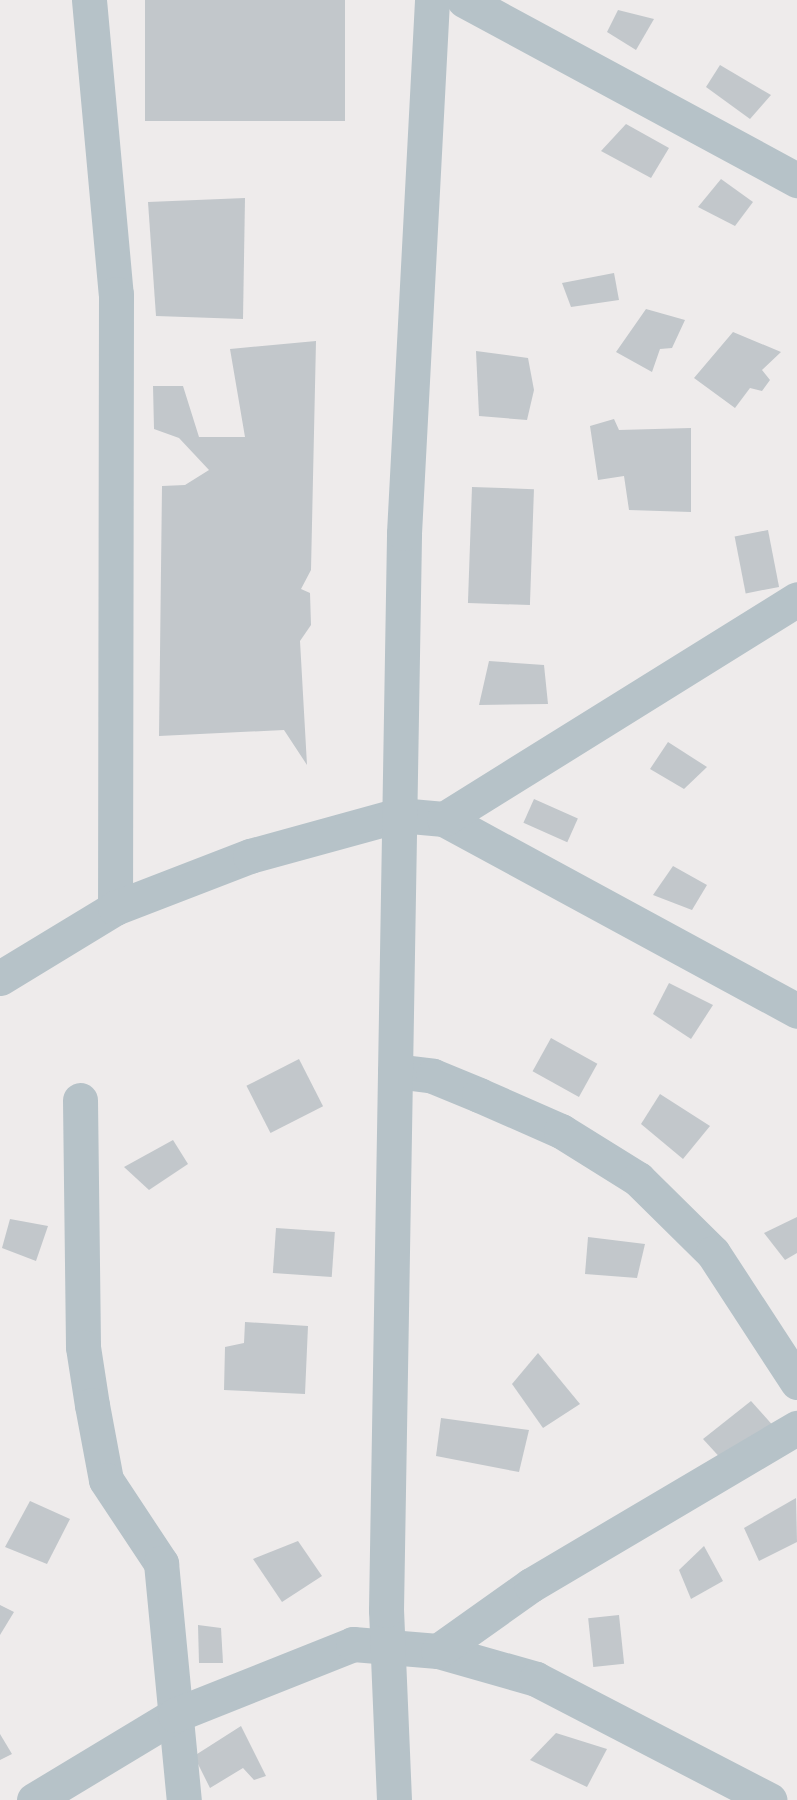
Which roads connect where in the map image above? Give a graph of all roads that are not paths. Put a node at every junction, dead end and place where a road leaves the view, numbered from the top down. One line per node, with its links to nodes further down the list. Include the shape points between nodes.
1 (89, 0): 7 (street, via 116,294)
2 (443, 2): 3 (street); 5 (street, via 404,533)
3 (797, 180)
4 (797, 599): 6 (street)
5 (399, 815): 6 (street); 7 (street, via 250,856); 10 (street)
6 (444, 819): 9 (street)
7 (115, 908): 8 (street)
8 (0, 978)
9 (797, 1011)
10 (395, 1071): 12 (street, via 433,1076 561,1131 638,1179 713,1253); 14 (street, via 386,1610)
11 (80, 1100): 16 (street, via 83,1347 106,1480 160,1563)
12 (797, 1382)
13 (797, 1428): 15 (street, via 531,1584)
14 (392, 1649): 15 (street); 16 (street, via 352,1644); 19 (street)
15 (438, 1651): 20 (street, via 536,1679)
16 (175, 1715): 17 (street); 18 (street)
17 (34, 1800)
18 (184, 1800)
19 (394, 1800)
20 (769, 1800)

